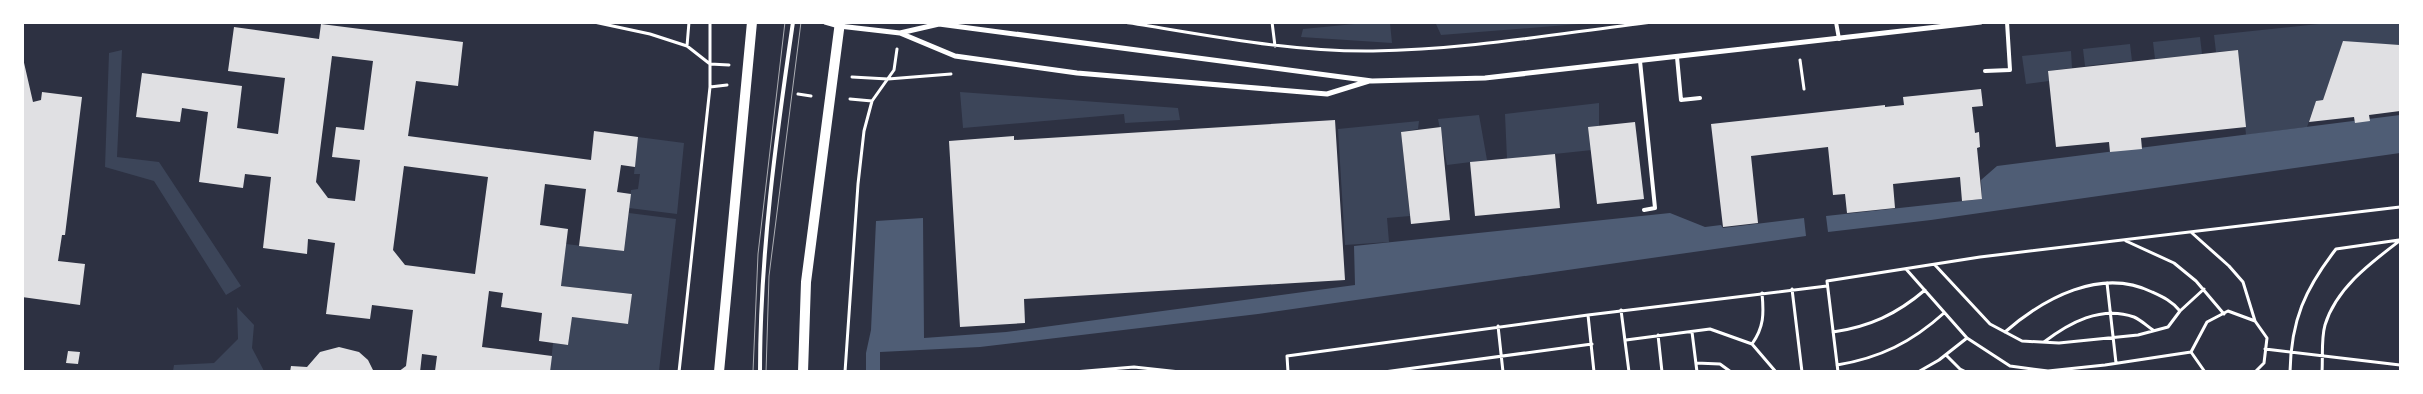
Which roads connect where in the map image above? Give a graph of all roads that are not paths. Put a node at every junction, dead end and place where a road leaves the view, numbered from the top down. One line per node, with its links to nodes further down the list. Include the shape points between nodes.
1 (752, 22): 16 (main road)
2 (793, 22): 17 (lane, via 772,175 760,307)
3 (825, 22): 7 (street)
4 (1836, 22): 9 (lane)
5 (1981, 22): 9 (street)
6 (2007, 22): 12 (lane, via 2010,70)
7 (839, 24): 8 (street); 18 (main road, via 806,282)
8 (900, 33): 13 (street, via 939,24); 13 (street, via 955,56 1077,73 1326,94)
9 (1839, 39): 10 (street)
10 (1677, 56): 11 (street); 14 (lane, via 1681,100)
11 (1640, 61): 13 (street, via 1485,78); 15 (lane, via 1655,208)
12 (1985, 71)
13 (1372, 81)
14 (1700, 98)
15 (1644, 210)
16 (719, 372)
17 (760, 372)
18 (803, 372)

